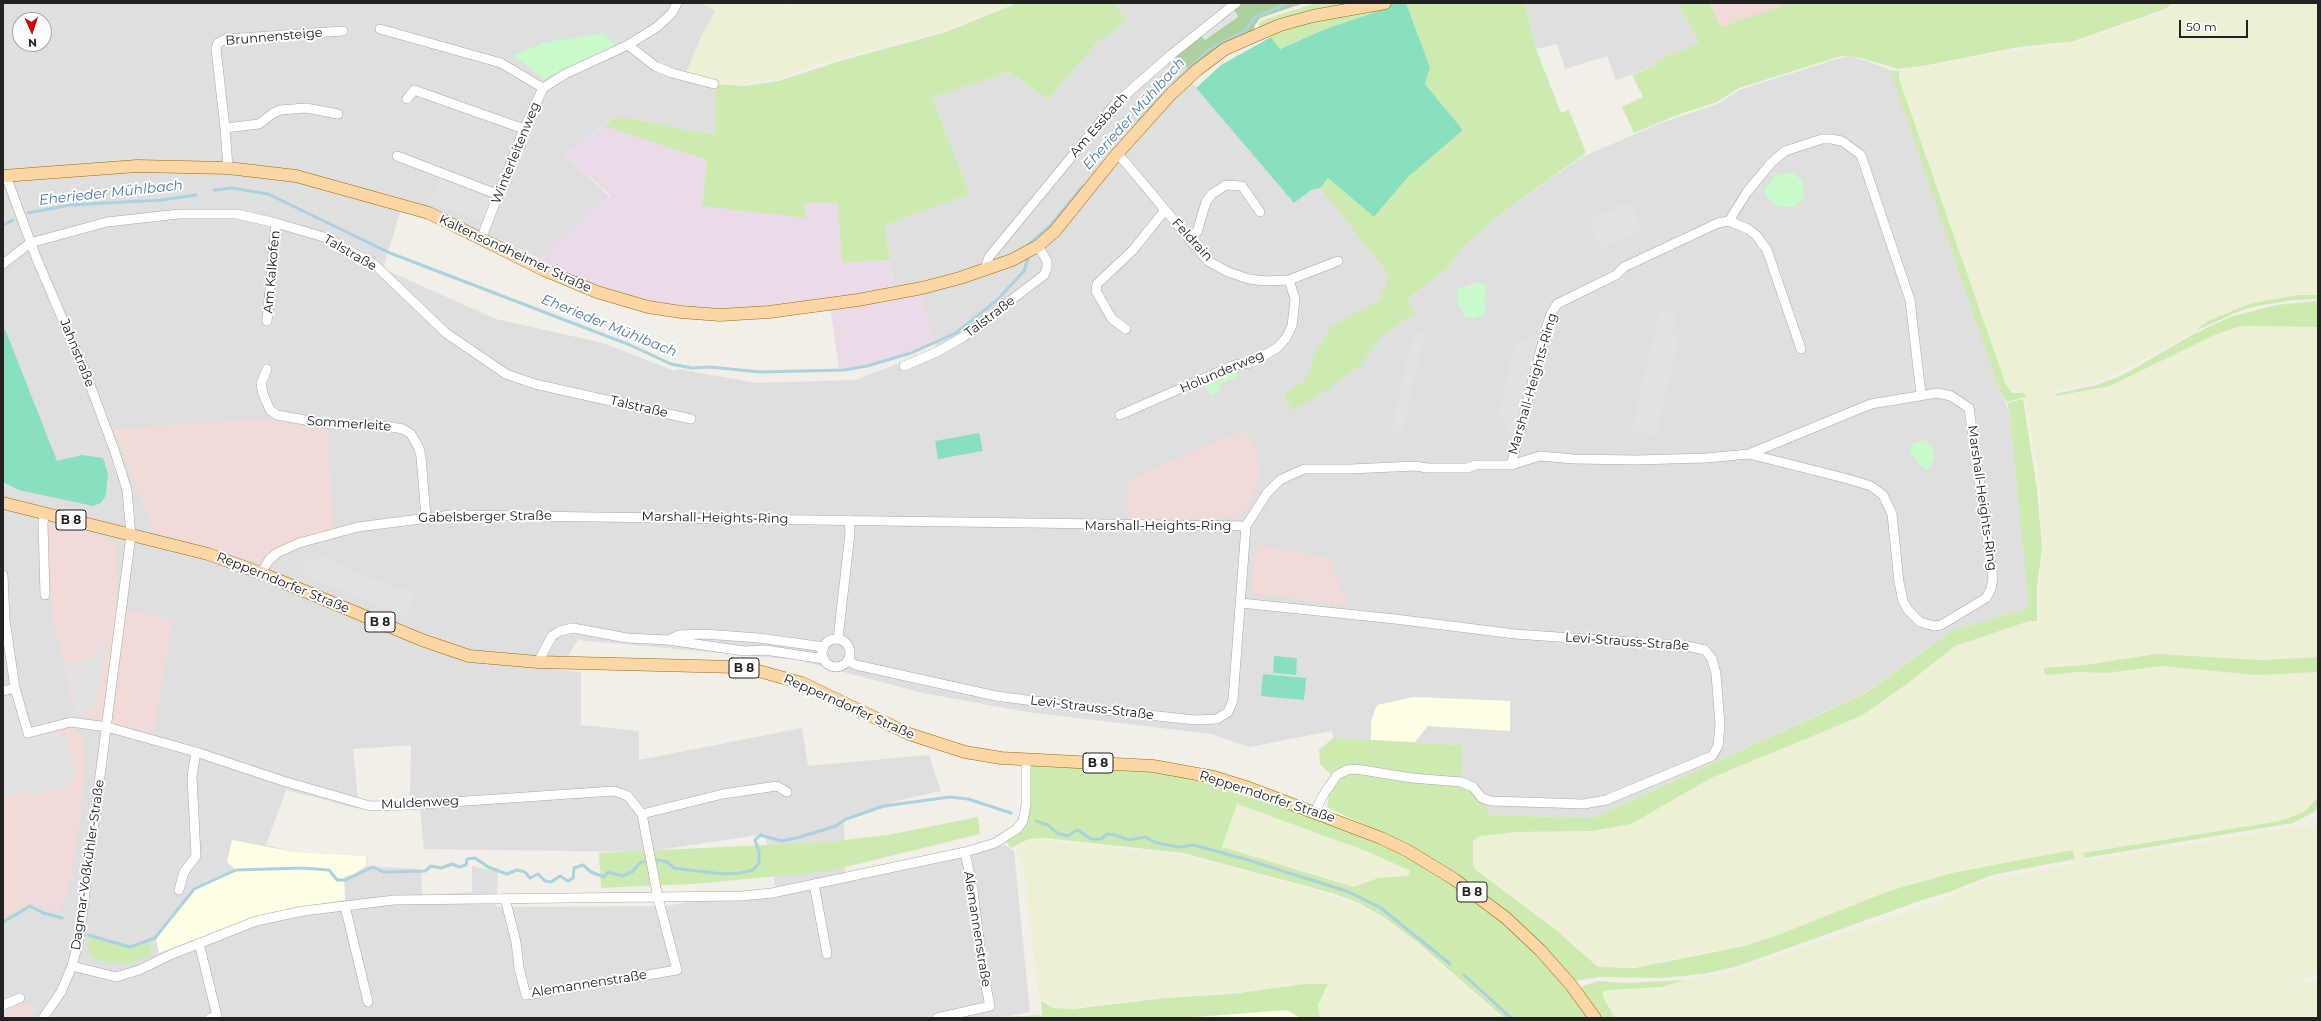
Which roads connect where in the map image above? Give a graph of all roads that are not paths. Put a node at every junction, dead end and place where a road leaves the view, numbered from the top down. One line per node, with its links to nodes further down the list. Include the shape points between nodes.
1 (677, 3): 6 (street, Winterleitenweg, via 672,13 657,27)
2 (1236, 3): 28 (street, Am Essbach, via 1115,104 989,257)
3 (1385, 3): 13 (main road, Kaltensondheimer Straße, via 1313,16 1280,25 1225,49 1197,70 1172,94)
4 (380, 29): 8 (street, via 501,63)
5 (343, 31): 11 (street, Brunnensteige, via 221,40 216,49)
6 (628, 45): 7 (street, via 655,66); 8 (street, Winterleitenweg, via 565,74)
7 (714, 84)
8 (543, 88): 12 (street, Winterleitenweg)
9 (407, 99): 12 (street, via 414,90)
10 (338, 114): 11 (street, via 306,108 280,110 263,123)
11 (225, 128): 15 (street, Brunnensteige)
12 (524, 129): 17 (street, Winterleitenweg)
13 (1117, 154): 18 (street, Feldrain); 25 (main road, Kaltensondheimer Straße, via 1055,231)
14 (397, 156): 17 (street)
15 (228, 168): 16 (main road, Kaltensondheimer Straße, via 137,166); 23 (main road, Kaltensondheimer Straße, via 296,176 363,193 429,213)
16 (4, 176): 24 (street, Jahnstraße)
17 (499, 195): 23 (street, Winterleitenweg)
18 (1165, 210): 22 (street, Feldrain); 31 (street, via 1133,250 1097,284 1096,291 1112,319)
19 (1260, 212): 22 (street, via 1242,186 1226,185 1212,194 1206,202 1197,232)
20 (1728, 221): 32 (street, via 1752,232 1767,250); 35 (street, via 1747,192 1772,162 1785,151 1822,139 1831,139 1842,141 1861,155 1910,300); 39 (street, Marshall-Heights-Ring, via 1718,223 1624,267 1616,275 1557,304 1550,314)
21 (276, 223): 24 (street, Talstraße, via 237,214 179,214 108,222); 30 (street, Am Kalkofen); 37 (street, Talstraße, via 327,238 375,265 446,333 506,374 535,384)
22 (1188, 237): 29 (street, Feldrain, via 1208,260 1228,272 1265,282)
23 (481, 238): 28 (main road, Kaltensondheimer Straße, via 544,270 597,292 648,307 720,315 769,312 858,300 922,288)
24 (30, 243): 27 (street, Talstraße); 46 (street, Jahnstraße, via 86,374 115,452 127,490)
25 (1038, 246): 28 (main road, Kaltensondheimer Straße, via 1012,260); 33 (street, Talstraße, via 1047,260 1044,275 964,337)
26 (1338, 261): 29 (street, Feldrain)
27 (3, 264)
28 (985, 270)
29 (1289, 280): 36 (street, Holunderweg, via 1295,299 1292,326 1277,348 1251,362 1234,365)
30 (267, 321)
31 (1126, 329)
32 (1801, 349)
33 (904, 366)
34 (267, 369): 43 (street, Sommerleite, via 261,384 263,394 270,410 277,415 321,423 392,426 411,434 421,457)
35 (1921, 394): 38 (street, Marshall-Heights-Ring, via 1870,404); 38 (street, Marshall-Heights-Ring, via 1937,393 1951,396 1969,408 1993,578 1986,598 1941,625 1920,622 1903,601 1892,514 1883,495 1871,486)
36 (1120, 415)
37 (691, 419)
38 (1749, 454): 39 (street, Marshall-Heights-Ring, via 1637,460 1540,456)
39 (1511, 465): 45 (street, Marshall-Heights-Ring, via 1475,465 1468,468 1416,466 1304,469 1280,480 1271,488)
40 (3, 503): 41 (main road, Repperndorfer Straße / B 8)
41 (46, 514): 46 (main road, Repperndorfer Straße / B 8); 49 (street, via 43,522)
42 (580, 516): 43 (street, Gabelsberger Straße, via 495,514); 44 (street, Marshall-Heights-Ring)
43 (426, 517): 47 (street, Gabelsberger Straße, via 358,527 299,543 277,553)
44 (849, 520): 45 (street, Marshall-Heights-Ring); 51 (street, via 850,533)
45 (1246, 526): 50 (street, Levi-Strauss-Straße)
46 (131, 535): 47 (main road, Repperndorfer Straße / B 8, via 208,554); 59 (street, Dagmar-Voßkühler-Straße)
47 (261, 573): 56 (main road, Repperndorfer Straße / B 8, via 448,650 494,660)
48 (3, 575): 57 (street, via 5,620)
49 (45, 595)
50 (1242, 602): 55 (street, Levi-Strauss-Straße, via 1233,700 1228,712 1217,719 1195,720 996,696 856,665); 63 (street, Levi-Strauss-Straße, via 1515,634 1687,646 1705,650 1712,659 1716,674 1720,725 1718,746 1712,756 1606,800 1584,804 1491,801 1482,798 1473,787 1461,782 1412,778 1356,768 1337,775)
51 (838, 639): 53 (street, via 830,641); 55 (street, via 848,645)
52 (668, 640): 53 (street, via 679,635 704,634); 54 (street); 56 (street, via 628,638 573,628 552,636)
53 (824, 647): 54 (street)
54 (824, 659): 55 (street, via 833,667 841,666)
55 (848, 661)
56 (538, 662): 61 (main road, Repperndorfer Straße / B 8, via 736,667 755,670 802,683 886,724 930,742 984,755)
57 (15, 688): 58 (street); 59 (street, via 28,733 71,722)
58 (3, 691)
59 (107, 727): 60 (street, Muldenweg); 73 (street, Dagmar-Voßkühler-Straße, via 83,919)
60 (196, 752): 64 (street, Muldenweg, via 370,806 614,791 628,796); 67 (street, via 192,776 196,856 184,872)
61 (1026, 759): 63 (main road, Repperndorfer Straße / B 8, via 1125,764 1192,773 1249,788); 65 (street, Alemannenstraße, via 1023,821 995,843)
62 (787, 792): 64 (street, via 777,786 723,794)
63 (1315, 812): 80 (main road, Repperndorfer Straße / B 8, via 1357,827 1408,851 1472,892 1506,918 1540,950 1571,985)
64 (642, 814): 69 (street, Muldenweg)
65 (964, 852): 66 (street, Alemannenstraße); 79 (street, Alemannenstraße, via 973,890 990,1006)
66 (814, 884): 69 (street, Alemannenstraße, via 742,896); 72 (street)
67 (180, 890)
68 (505, 898): 69 (street, Alemannenstraße); 69 (street, Alemannenstraße, via 526,995 677,970); 70 (street, Alemannenstraße, via 394,900)
69 (658, 898)
70 (345, 906): 71 (street, Alemannenstraße, via 303,910 256,921); 75 (street)
71 (199, 943): 73 (street, Alemannenstraße, via 139,970 116,977); 77 (street)
72 (827, 954)
73 (72, 966): 78 (street, Dagmar-Voßkühler-Straße, via 61,992)
74 (20, 998): 76 (street)
75 (368, 1002)
76 (3, 1005)
77 (215, 1017)
78 (42, 1018)
79 (937, 1018)
80 (1595, 1018)

